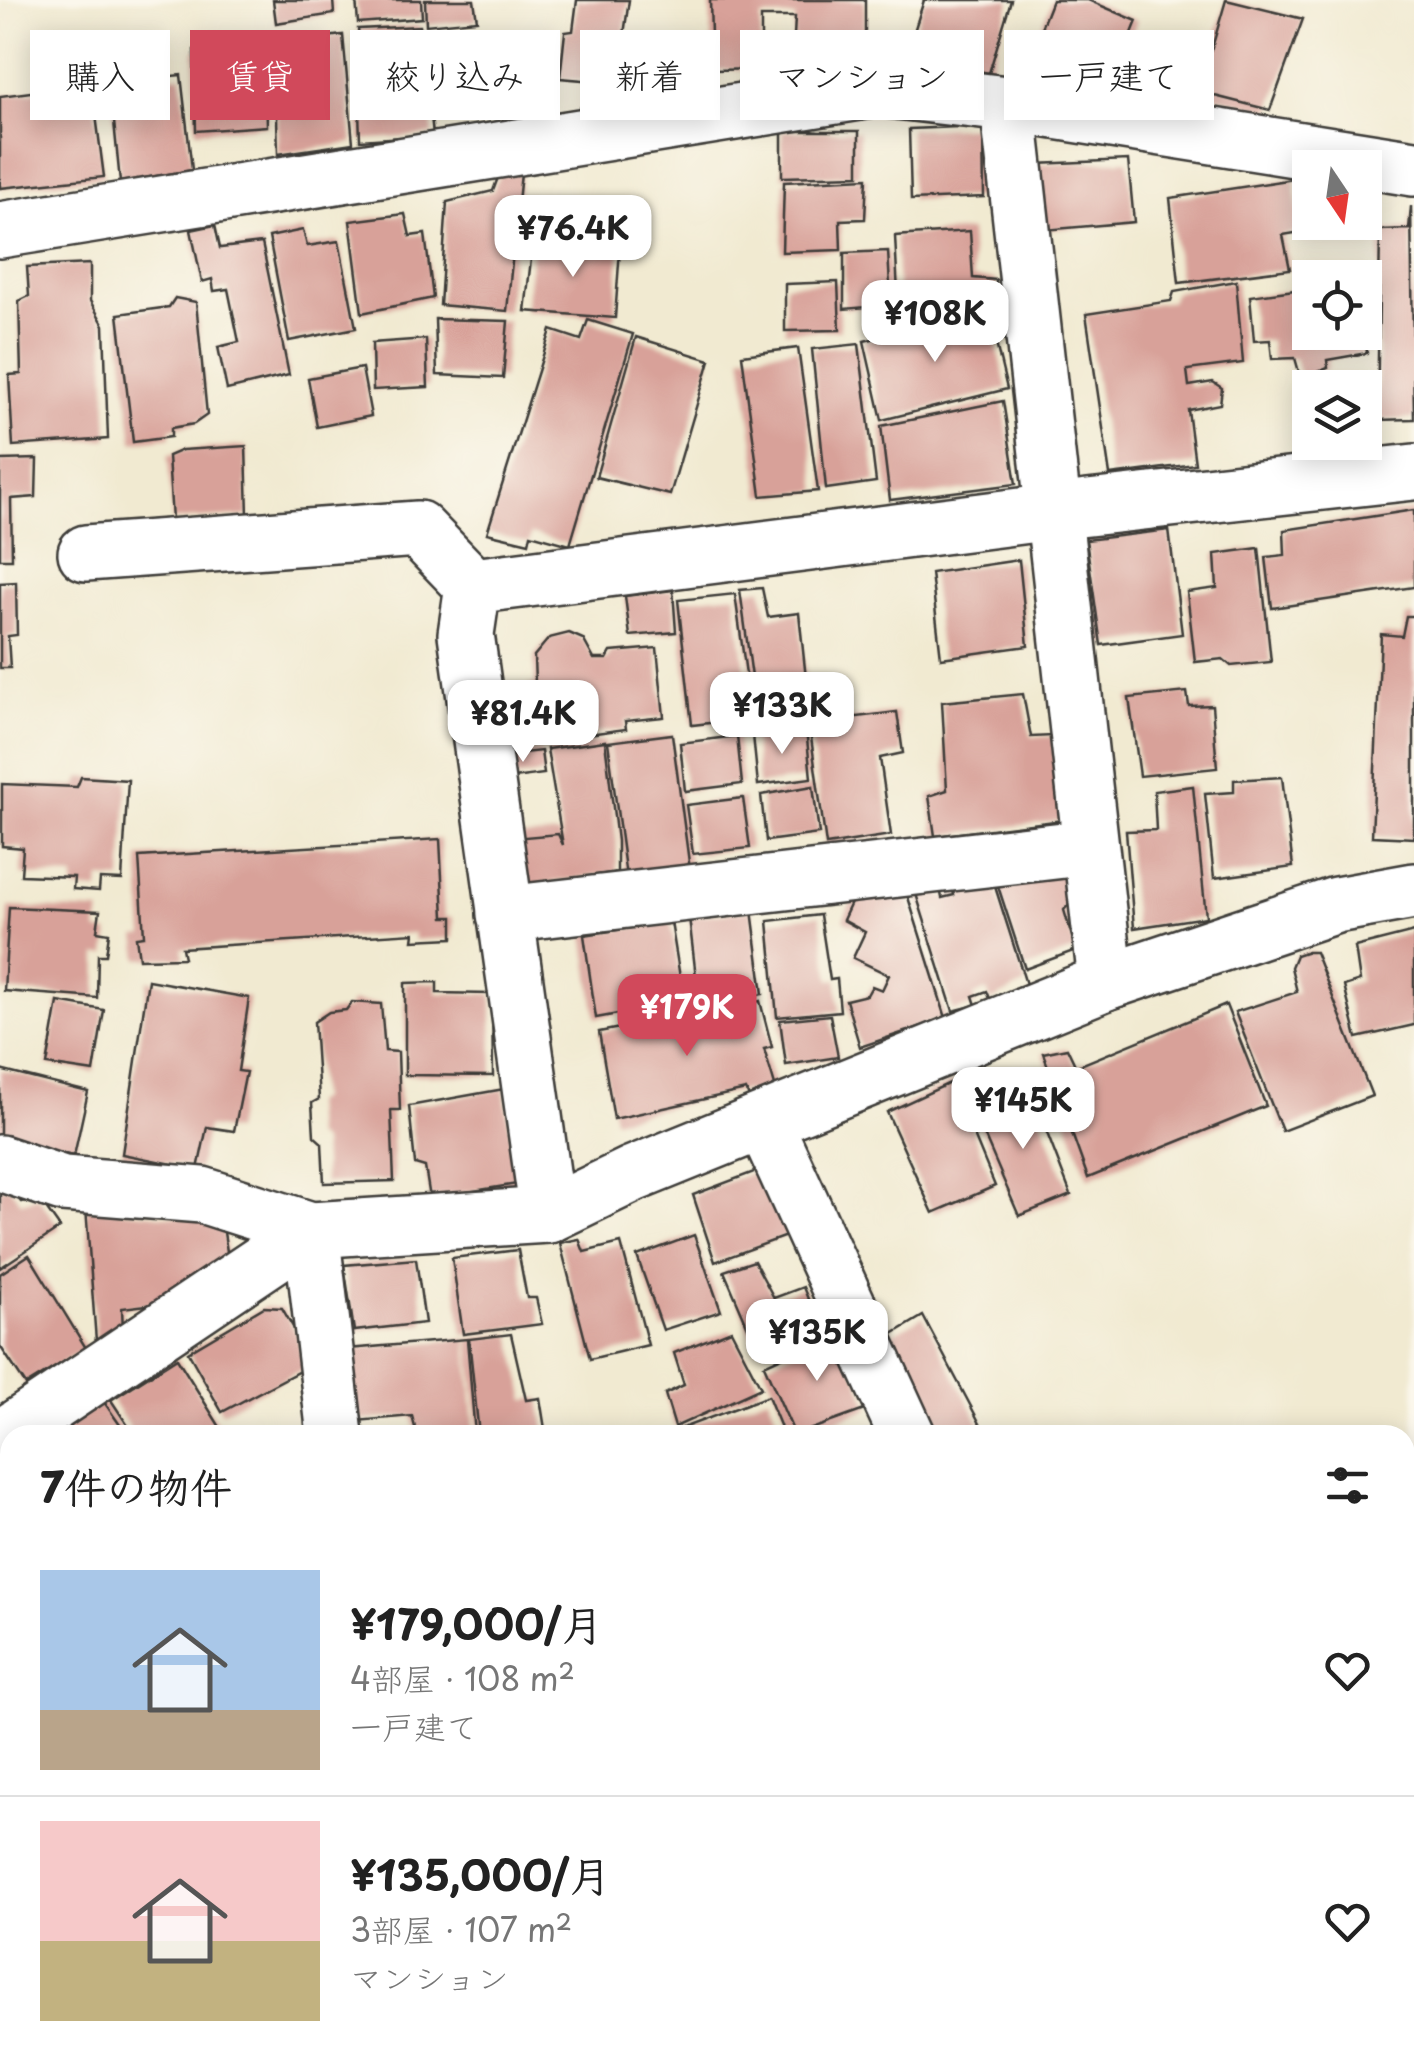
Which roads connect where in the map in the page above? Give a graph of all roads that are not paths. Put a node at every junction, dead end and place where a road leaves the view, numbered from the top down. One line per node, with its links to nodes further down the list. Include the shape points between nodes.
1 (1004, 104): 5 (street, via 879,88)
2 (1010, 120): 7 (street)
3 (1110, 120): 4 (street)
4 (1414, 168)
5 (0, 230)
6 (1414, 472): 7 (street)
7 (1052, 512): 9 (street); 10 (street)
8 (86, 553): 9 (street, via 418,529)
9 (473, 586): 12 (street, via 466,634)
10 (1090, 847): 12 (street); 13 (street)
11 (1414, 892): 13 (street, via 1336,905)
12 (505, 914): 16 (street)
13 (1106, 982): 14 (street)
14 (764, 1122): 16 (street); 20 (street)
15 (0, 1163): 17 (street, via 62,1184 202,1195)
16 (548, 1216): 17 (street)
17 (311, 1230): 18 (street); 19 (street)
18 (21, 1425)
19 (334, 1425)
20 (902, 1425)

